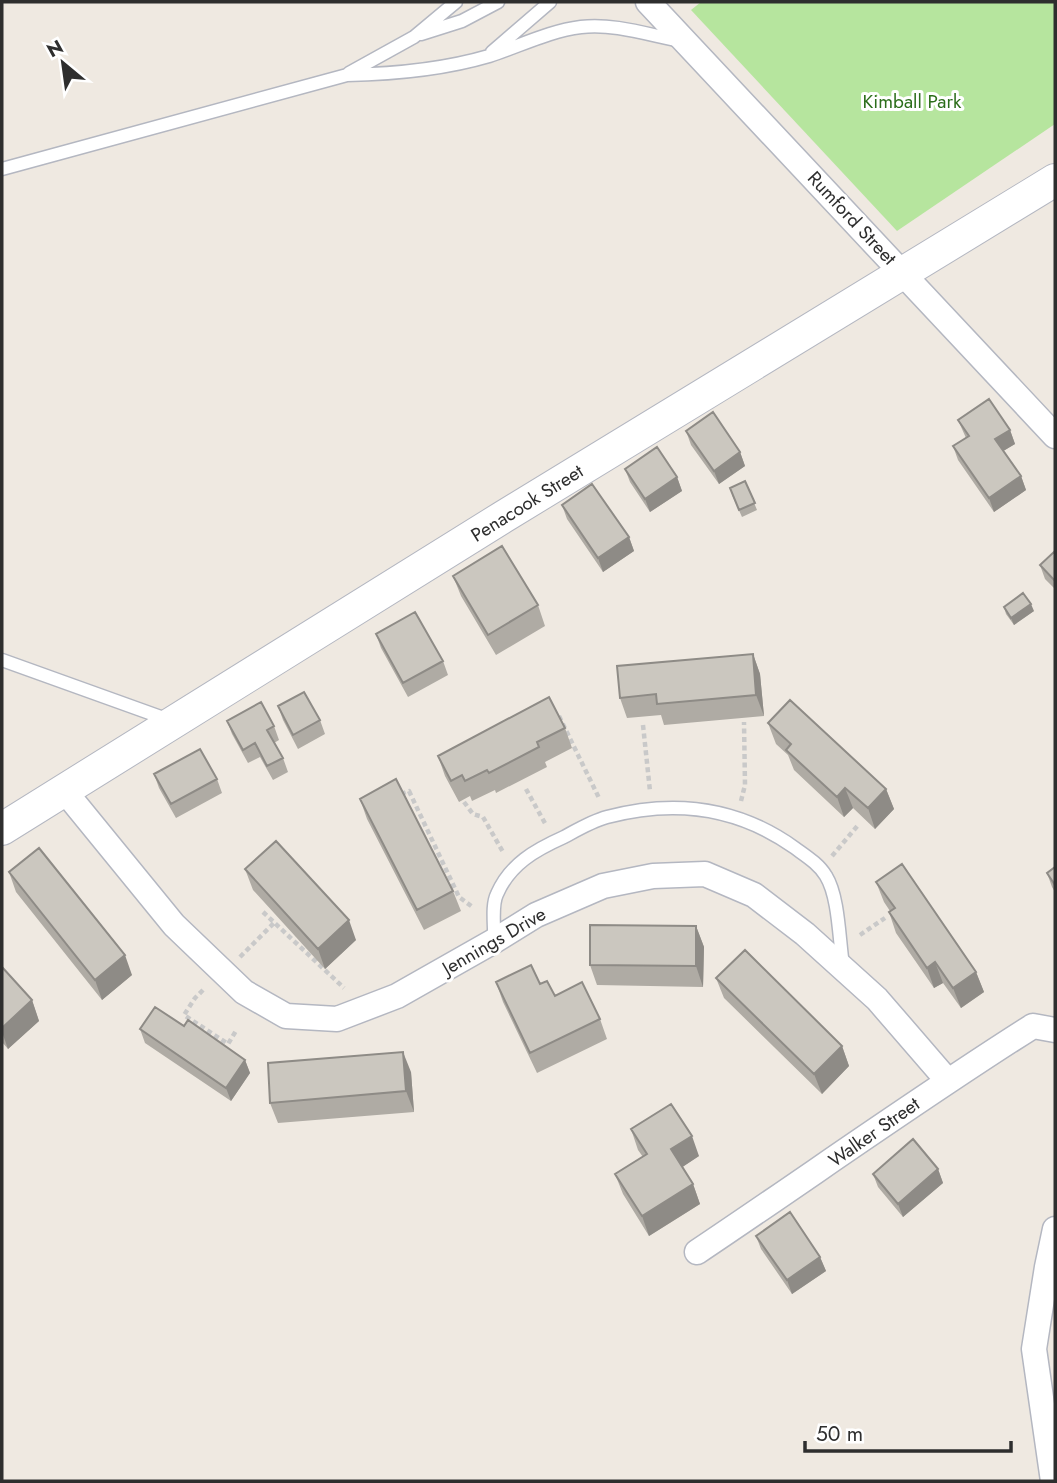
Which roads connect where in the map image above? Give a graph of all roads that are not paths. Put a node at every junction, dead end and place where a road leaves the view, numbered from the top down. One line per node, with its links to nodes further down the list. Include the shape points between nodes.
1 (456, 2): 5 (lane)
2 (498, 2): 5 (lane, via 462,21)
3 (550, 2): 7 (lane)
4 (648, 2): 6 (street, Rumford Street)
5 (414, 37): 8 (lane)
6 (685, 42): 7 (lane, via 610,27 582,27); 11 (street, Rumford Street)
7 (487, 57): 8 (lane, via 395,74)
8 (347, 75): 9 (lane)
9 (2, 169)
10 (1055, 180): 11 (street, Penacook Street)
11 (903, 272): 12 (street, Rumford Street); 14 (street, Penacook Street)
12 (1055, 436)
13 (2, 660): 14 (lane)
14 (175, 722): 15 (street, Penacook Street)
15 (63, 789): 16 (street, Penacook Street); 17 (street, Jennings Drive, via 174,925 244,992 286,1016 337,1019 397,996)
16 (2, 829)
17 (495, 931): 18 (street, Jennings Drive, via 603,886 653,876 705,874 754,895); 18 (lane, via 495,896 512,868 554,841 606,817 696,808 758,824 821,869 830,882)
18 (843, 968): 20 (street, Jennings Drive, via 877,999)
19 (1055, 1030): 20 (street, Walker Street, via 1033,1027)
20 (947, 1080): 22 (street, Walker Street)
21 (1055, 1229): 23 (street, via 1034,1349)
22 (697, 1252)
23 (1052, 1481)

